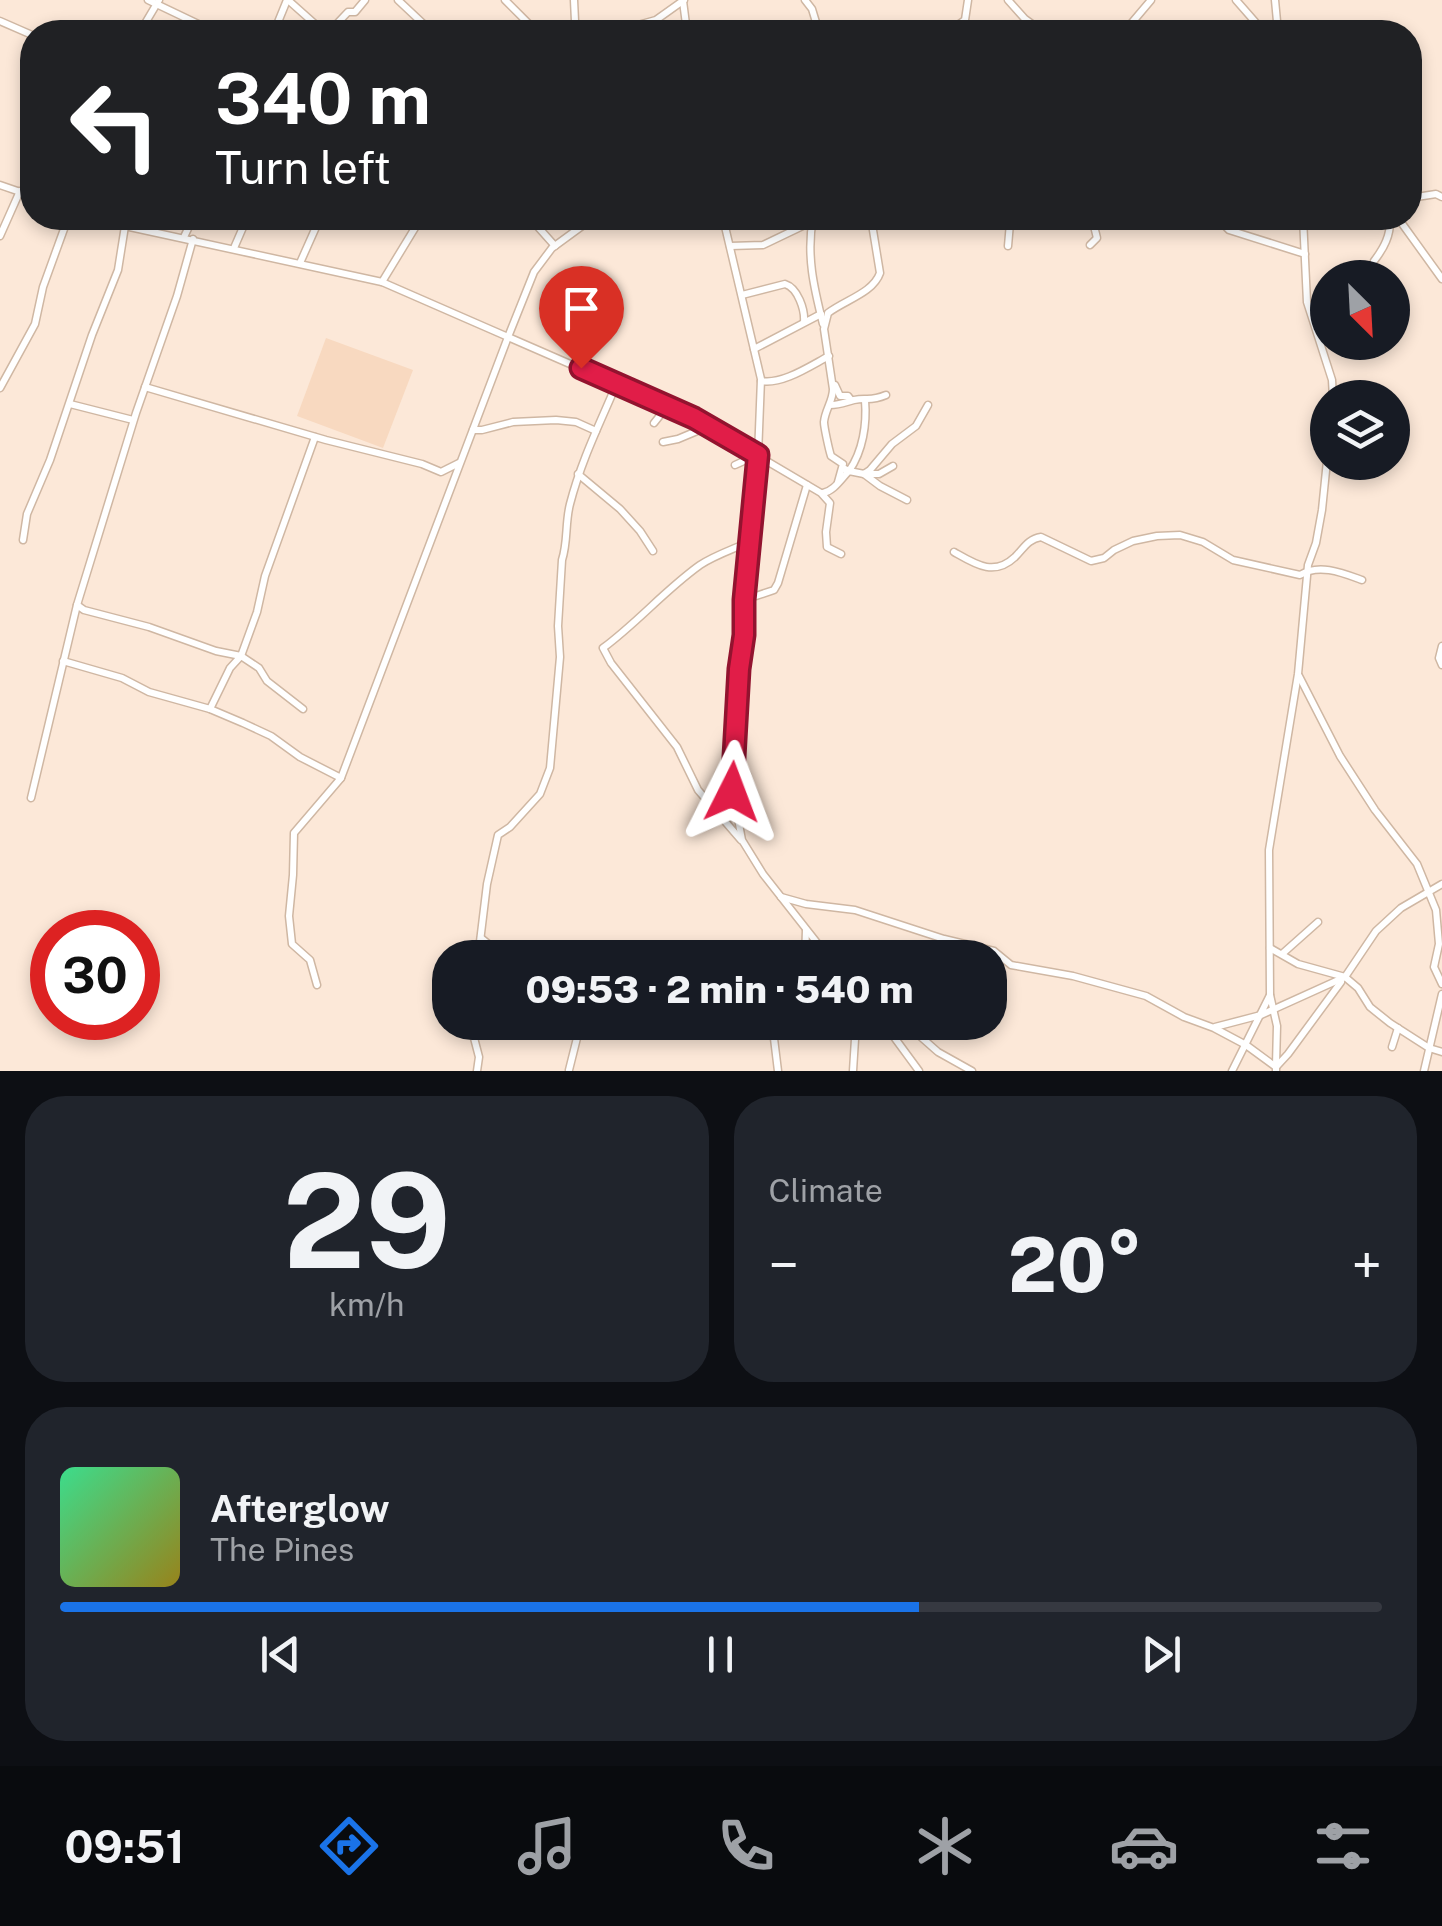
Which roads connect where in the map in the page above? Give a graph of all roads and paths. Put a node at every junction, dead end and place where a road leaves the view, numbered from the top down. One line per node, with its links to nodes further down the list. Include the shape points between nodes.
1 (287, 0): 12 (street)
2 (365, 0): 13 (street)
3 (398, 0): 14 (street)
4 (505, 0): 15 (street)
5 (683, 0): 16 (street)
6 (968, 0): 17 (street)
7 (1008, 0): 18 (street)
8 (1151, 0): 19 (street)
9 (1236, 0): 20 (street)
10 (154, 1): 11 (street)
11 (191, 20)
12 (311, 20)
13 (339, 20)
14 (419, 20)
15 (525, 20)
16 (656, 20)
17 (965, 20)
18 (1026, 20)
19 (1134, 20)
20 (1254, 20)
21 (0, 185): 22 (street)
22 (20, 191): 42 (street)
23 (64, 230): 66 (street, via 35,324)
24 (124, 230): 70 (street, via 118,270)
25 (146, 230): 43 (street)
26 (190, 230): 43 (street)
27 (242, 230): 48 (street)
28 (315, 230): 51 (street)
29 (414, 230): 53 (street)
30 (541, 230): 45 (street)
31 (577, 230): 45 (street)
32 (726, 230): 46 (street)
33 (791, 230): 46 (street, via 763,245)
34 (811, 230): 55 (street)
35 (873, 230): 57 (street, via 878,280 828,312)
36 (1009, 230): 47 (street)
37 (1095, 230): 44 (street)
38 (1229, 230): 49 (street)
39 (1303, 230): 49 (street)
40 (1389, 230): 50 (street)
41 (1407, 230): 52 (street)
42 (0, 236)
43 (188, 238): 48 (street); 65 (street, via 177,296)
44 (1090, 245)
45 (555, 246): 58 (street, via 534,272)
46 (730, 246): 54 (street)
47 (1008, 246)
48 (234, 248): 51 (street)
49 (1304, 254): 61 (street, via 1307,302)
50 (1375, 260)
51 (300, 263): 53 (street)
52 (1442, 278)
53 (382, 282): 58 (street)
54 (742, 295): 56 (street, via 791,286); 59 (street)
55 (821, 314): 56 (street); 57 (street)
56 (804, 322): 59 (street)
57 (824, 329): 60 (street)
58 (508, 337): 64 (street); 77 (street)
59 (754, 349): 62 (street)
60 (829, 356): 62 (street, via 777,381); 63 (street)
61 (1332, 380)
62 (761, 381): 81 (street)
63 (831, 381): 68 (street); 72 (street)
64 (617, 383): 71 (street); 78 (street)
65 (145, 387): 74 (street); 79 (street)
66 (0, 388)
67 (886, 394): 69 (street)
68 (851, 400): 69 (street); 72 (street)
69 (865, 400): 85 (street, via 858,458)
70 (70, 404): 74 (street); 92 (street, via 27,514)
71 (664, 404): 75 (street); 76 (street)
72 (830, 405): 85 (street, via 824,423 828,448)
73 (928, 405): 87 (street, via 916,426)
74 (133, 420): 100 (street)
75 (654, 423)
76 (710, 426): 80 (street); 81 (street)
77 (473, 430): 78 (street, via 556,420); 82 (street)
78 (596, 431): 86 (street)
79 (315, 437): 82 (street, via 440,472); 102 (street)
80 (663, 442)
81 (758, 455): 83 (street); 89 (street); 93 (street)
82 (459, 464): 108 (street)
83 (734, 465)
84 (893, 466): 87 (street)
85 (846, 468): 87 (street); 90 (street)
86 (578, 474): 94 (street, via 620,508); 116 (street, via 564,530 550,768 540,794 498,835)
87 (864, 474): 91 (street)
88 (1325, 480): 97 (street)
89 (808, 485): 90 (street); 99 (street, via 778,583)
90 (821, 493): 96 (street, via 830,503 827,547)
91 (907, 500)
92 (24, 540)
93 (750, 541): 99 (street); 110 (street, via 702,564 603,648 677,748 698,790)
94 (652, 551)
95 (954, 552): 97 (street, via 991,569 1013,559 1034,537 1091,561 1134,541 1180,535 1233,560)
96 (841, 554)
97 (1304, 573): 98 (street, via 1321,569); 105 (street)
98 (1362, 580)
99 (744, 600): 110 (street, via 732,792)
100 (77, 605): 102 (street); 103 (street)
101 (1442, 646): 104 (street)
102 (241, 656): 106 (street); 107 (street)
103 (63, 661): 106 (street); 109 (street)
104 (1442, 665)
105 (1298, 674): 112 (street, via 1340,756 1417,864); 120 (street, via 1269,850)
106 (210, 709): 108 (street)
107 (304, 709)
108 (341, 778): 124 (street, via 294,833 292,944 310,960)
109 (31, 798)
110 (742, 840): 113 (street)
111 (1442, 884): 112 (street)
112 (1428, 893): 122 (street, via 1376,930); 123 (street, via 1438,927 1434,968)
113 (780, 896): 115 (street); 129 (street, via 855,910 994,950 1012,964 1146,996)
114 (1318, 922): 121 (street)
115 (806, 929): 118 (street); 119 (street)
116 (480, 938): 117 (street)
117 (483, 940)
118 (806, 940)
119 (815, 940)
120 (1270, 948): 121 (street); 126 (street)
121 (1282, 954): 122 (street)
122 (1344, 978): 127 (street); 130 (street); 141 (street)
123 (1442, 984)
124 (317, 985)
125 (1442, 994): 139 (street)
126 (1270, 995): 127 (street); 128 (street)
127 (1274, 1009): 128 (street); 141 (street)
128 (1261, 1015): 129 (street); 137 (street)
129 (1214, 1028): 137 (street)
130 (1398, 1028): 138 (street); 139 (street)
131 (475, 1040): 143 (street)
132 (576, 1040): 142 (street)
133 (774, 1040): 144 (street)
134 (853, 1040): 145 (street)
135 (897, 1040): 146 (street)
136 (924, 1040): 147 (street)
137 (1246, 1045): 141 (street); 148 (street)
138 (1392, 1047)
139 (1429, 1048): 140 (street); 149 (street)
140 (1442, 1052)
141 (1276, 1069)
142 (569, 1070)
143 (476, 1071)
144 (778, 1071)
145 (853, 1071)
146 (920, 1071)
147 (972, 1071)
148 (1232, 1071)
149 (1424, 1071)

